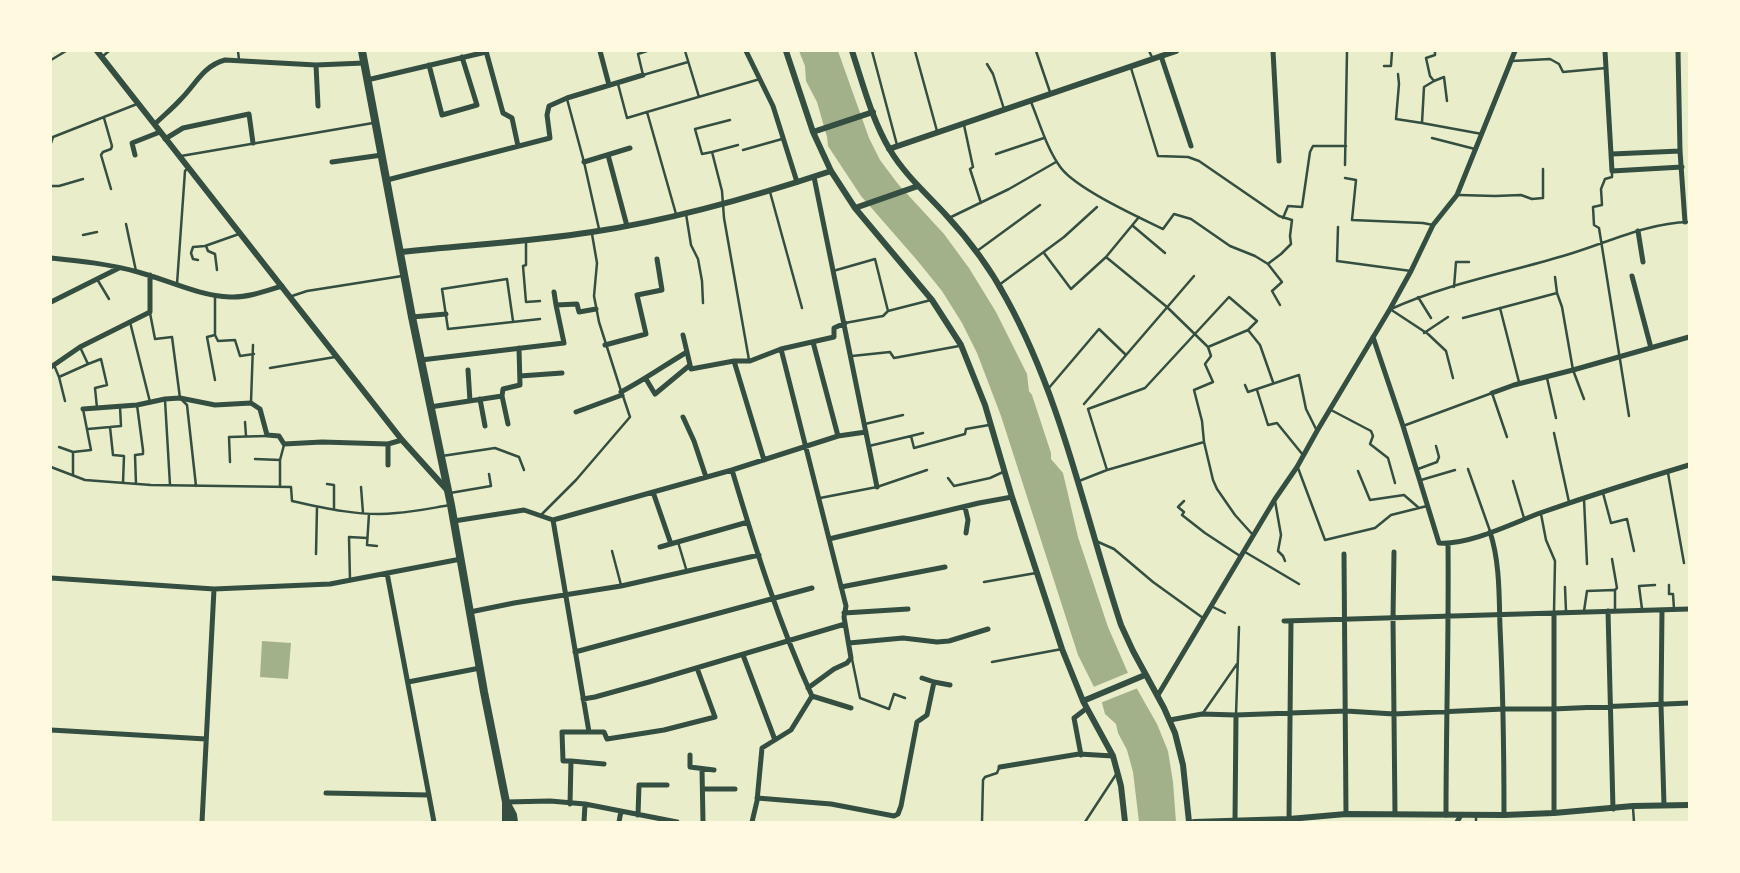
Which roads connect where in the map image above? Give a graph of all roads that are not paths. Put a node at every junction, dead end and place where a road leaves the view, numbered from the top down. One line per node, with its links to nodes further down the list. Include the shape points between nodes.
1 (66, 51): 29 (lane)
2 (108, 51): 24 (lane)
3 (362, 51): 32 (main road)
4 (486, 51): 27 (street); 74 (street, via 503,113 512,118)
5 (600, 51): 45 (street)
6 (647, 51): 40 (lane, via 638,54)
7 (685, 51): 31 (lane)
8 (746, 51): 41 (street)
9 (786, 51): 62 (street)
10 (852, 51): 55 (street)
11 (872, 51): 75 (lane)
12 (915, 51): 64 (lane)
13 (1036, 51): 46 (lane)
14 (1149, 51): 28 (lane)
15 (1176, 51): 26 (street)
16 (1272, 51): 90 (street)
17 (1347, 51): 77 (lane)
18 (1392, 51): 36 (lane, via 1391,66)
19 (1435, 51): 43 (lane, via 1435,55 1426,58)
20 (1515, 51): 30 (street)
21 (1605, 51): 38 (street)
22 (1678, 51): 82 (street)
23 (233, 52): 25 (lane)
24 (99, 54): 51 (street)
25 (238, 55): 34 (street); 60 (street, via 215,62)
26 (1161, 56): 28 (street); 76 (street)
27 (462, 57): 35 (street); 35 (street, via 477,105 442,115)
28 (1154, 59): 37 (street)
29 (51, 60)
30 (1512, 61): 38 (lane, via 1550,59 1559,64 1563,72); 65 (street)
31 (688, 62): 40 (lane); 47 (lane)
32 (364, 63): 34 (street); 42 (main road)
33 (988, 64): 53 (lane)
34 (316, 65): 52 (street)
35 (429, 65): 42 (street)
36 (1384, 66)
37 (1131, 67): 46 (street); 119 (lane, via 1158,156 1188,156 1199,161)
38 (1606, 68): 85 (street)
39 (1398, 74): 59 (lane, via 1396,119)
40 (643, 75): 44 (street)
41 (760, 79): 47 (lane); 67 (street)
42 (367, 80): 58 (main road)
43 (1434, 81): 50 (lane, via 1444,77); 59 (lane, via 1424,88)
44 (617, 82): 45 (street); 54 (lane, via 627,118)
45 (609, 85): 48 (street)
46 (1051, 94): 49 (street)
47 (699, 97): 54 (lane)
48 (567, 98): 74 (street, via 549,106 550,138); 92 (lane)
49 (1031, 101): 53 (street); 68 (lane)
50 (1447, 101)
51 (138, 104): 56 (lane); 60 (street)
52 (318, 106)
53 (1004, 110): 61 (street)
54 (647, 112): 116 (lane)
55 (869, 113): 62 (street); 79 (street)
56 (104, 118): 66 (lane); 107 (lane, via 112,146 101,155)
57 (730, 120): 83 (lane, via 695,129 702,154)
58 (376, 123): 72 (lane); 87 (main road)
59 (1422, 123): 65 (lane)
60 (155, 124): 63 (street)
61 (963, 124): 64 (street); 111 (lane, via 973,167 970,169)
62 (817, 131): 98 (street)
63 (160, 132): 70 (street); 86 (street, via 132,143)
64 (937, 132): 75 (street)
65 (1482, 134): 80 (street)
66 (52, 137): 71 (lane)
67 (783, 138): 81 (lane); 104 (street)
68 (1044, 138): 84 (lane); 93 (lane)
69 (1432, 138): 80 (lane)
70 (165, 139): 72 (street, via 183,128 249,114); 89 (street)
71 (51, 143)
72 (253, 143): 89 (lane)
73 (738, 145): 83 (lane)
74 (518, 146): 103 (street)
75 (898, 146): 79 (street)
76 (1191, 146)
77 (1346, 146): 94 (lane); 119 (lane, via 1313,146 1302,207 1288,206)
78 (630, 148): 88 (street)
79 (889, 149): 106 (street)
80 (1476, 149): 109 (street)
81 (743, 150)
82 (1680, 151): 85 (street); 95 (street)
83 (712, 152): 110 (lane)
84 (996, 154)
85 (1612, 154): 99 (street)
86 (136, 155)
87 (382, 155): 91 (street); 103 (main road)
88 (608, 155): 92 (street); 123 (street)
89 (180, 156): 96 (street)
90 (1279, 161)
91 (332, 162)
92 (584, 162): 126 (lane)
93 (1056, 162): 111 (lane); 117 (lane, via 1072,179)
94 (1345, 166)
95 (1682, 167): 99 (street); 120 (street)
96 (188, 168): 130 (street); 157 (lane, via 185,171)
97 (1543, 169): 109 (lane, via 1543,198)
98 (831, 171): 100 (street); 114 (street)
99 (1612, 171): 133 (lane, via 1612,177 1605,179 1601,189 1602,205 1593,207 1594,225 1600,228)
100 (814, 177): 104 (street); 150 (street)
101 (1345, 178): 122 (lane, via 1356,180 1352,220)
102 (83, 179): 105 (lane)
103 (387, 180): 135 (main road)
104 (797, 182): 108 (street)
105 (51, 186)
106 (918, 186): 114 (street); 118 (street)
107 (111, 189)
108 (769, 190): 110 (street); 174 (lane)
109 (1457, 195): 122 (street)
110 (724, 203): 115 (street); 213 (lane, via 727,237)
111 (981, 203): 118 (lane)
112 (1040, 205): 136 (lane)
113 (1097, 207): 137 (lane)
114 (855, 208): 167 (street)
115 (686, 212): 116 (street); 170 (lane, via 691,245 698,259)
116 (676, 215): 123 (street)
117 (1139, 217): 124 (lane); 145 (lane, via 1163,229 1174,214 1190,219 1230,246)
118 (949, 218): 136 (street)
119 (1283, 218): 145 (lane, via 1292,220 1291,244)
120 (1687, 222): 127 (lane)
121 (126, 224): 148 (lane)
122 (1433, 225): 149 (street)
123 (627, 226): 126 (street)
124 (1133, 226): 138 (lane); 139 (lane)
125 (1338, 227): 149 (lane, via 1337,261)
126 (600, 231): 129 (street)
127 (1638, 231): 133 (lane); 144 (street)
128 (97, 232): 131 (lane)
129 (591, 232): 132 (street); 176 (lane, via 597,263)
130 (240, 233): 134 (lane); 158 (street)
131 (83, 235)
132 (526, 240): 135 (street); 168 (lane, via 526,265 523,266 526,302)
133 (1601, 243): 160 (lane); 209 (lane)
134 (206, 246): 142 (lane, via 193,247 193,259); 147 (lane, via 208,252 215,254)
135 (400, 252): 151 (main road)
136 (976, 252): 159 (street)
137 (1044, 252): 139 (lane, via 1071,289); 159 (lane)
138 (1165, 253)
139 (1106, 257): 173 (lane)
140 (51, 258): 146 (street, via 103,263)
141 (657, 259): 198 (street, via 662,290 637,295 646,334)
142 (198, 260)
143 (1469, 262): 160 (lane, via 1456,262)
144 (1643, 262)
145 (1268, 264): 171 (lane, via 1282,282 1272,290)
146 (119, 268): 148 (street); 156 (street)
147 (217, 270)
148 (136, 271): 152 (street)
149 (1411, 271): 177 (street)
150 (833, 272): 178 (lane, via 875,259); 188 (street)
151 (405, 275): 164 (lane); 181 (main road)
152 (150, 276): 157 (street); 179 (street)
153 (1194, 276): 173 (lane)
154 (1632, 276): 203 (street)
155 (1556, 277): 162 (lane)
156 (98, 279): 166 (lane); 169 (street)
157 (177, 284): 163 (street)
158 (282, 286): 163 (street, via 244,296); 164 (street)
159 (999, 286): 231 (street, via 1024,334)
160 (1454, 287): 165 (lane)
161 (554, 292): 172 (street)
162 (1557, 293): 175 (lane); 219 (lane)
163 (215, 296): 192 (lane)
164 (290, 296): 210 (street)
165 (1418, 297): 177 (lane); 183 (lane)
166 (109, 299)
167 (932, 300): 178 (lane); 199 (street)
168 (540, 301)
169 (51, 302)
170 (703, 303)
171 (1280, 304)
172 (556, 305): 176 (street, via 578,304 579,312); 202 (street, via 564,343)
173 (1167, 307): 191 (lane); 207 (lane)
174 (802, 308)
175 (1500, 308): 184 (lane); 228 (lane)
176 (596, 309): 198 (lane)
177 (1390, 309): 190 (lane); 194 (street)
178 (888, 311): 188 (lane, via 883,316)
179 (150, 312): 186 (street); 235 (lane, via 155,339 172,337)
180 (446, 314): 181 (street); 187 (lane, via 448,329); 187 (lane, via 442,289 507,279)
181 (412, 317): 211 (main road)
182 (1448, 317): 190 (lane)
183 (1430, 318)
184 (1464, 318)
185 (540, 319): 187 (lane)
186 (130, 321): 200 (street); 241 (lane)
187 (514, 321)
188 (844, 323): 196 (street, via 834,328 834,338); 208 (street)
189 (1248, 330): 191 (lane, via 1257,321 1229,297); 201 (lane); 227 (lane, via 1260,345)
190 (1424, 333): 224 (lane, via 1446,351)
191 (1196, 334): 201 (lane); 295 (lane, via 1145,388 1088,409)
192 (215, 335): 206 (lane, via 218,342 236,340 240,356); 226 (lane, via 208,337)
193 (683, 335): 205 (street)
194 (1374, 337): 249 (street); 260 (street)
195 (1689, 337): 203 (street)
196 (813, 342): 204 (street); 269 (street)
197 (253, 345): 206 (lane)
198 (605, 345): 232 (lane)
199 (961, 346): 208 (lane, via 894,358 890,352); 258 (street)
200 (80, 347): 214 (lane); 216 (street)
201 (1208, 347): 273 (lane, via 1211,356 1205,364 1213,382 1194,390)
202 (519, 348): 211 (street); 221 (street)
203 (1651, 348): 209 (street)
204 (781, 349): 213 (street); 276 (street)
205 (687, 352): 215 (street); 225 (street)
206 (254, 354): 242 (lane)
207 (1126, 355): 231 (lane, via 1099,328); 243 (lane)
208 (851, 356): 257 (street)
209 (1619, 356): 219 (street); 252 (lane)
210 (336, 357): 217 (lane); 272 (street)
211 (421, 360): 246 (main road)
212 (734, 361): 213 (street); 215 (street, via 691,369); 285 (street)
213 (750, 361)
214 (88, 364): 222 (lane); 247 (lane, via 100,359 107,385 94,388)
215 (690, 365): 225 (street, via 655,394)
216 (52, 366): 222 (lane)
217 (270, 368)
218 (468, 370): 239 (street)
219 (1573, 370): 223 (street); 238 (lane)
220 (562, 373): 221 (street)
221 (520, 376): 234 (street, via 520,385 503,388)
222 (60, 377): 240 (lane)
223 (1546, 377): 228 (street); 254 (lane)
224 (1453, 378)
225 (646, 379): 232 (street)
226 (215, 380)
227 (1274, 383): 230 (lane); 263 (lane, via 1299,375 1306,409)
228 (1520, 384): 233 (street)
229 (1246, 385): 230 (lane, via 1248,392)
230 (1256, 389): 281 (lane, via 1268,425 1277,422)
231 (1046, 390): 305 (street)
232 (622, 393): 250 (street); 335 (lane, via 630,417)
233 (1492, 393): 260 (lane); 271 (lane)
234 (502, 396): 237 (street); 256 (street)
235 (180, 398): 236 (street); 242 (street, via 215,405); 313 (lane, via 187,406)
236 (165, 399): 241 (street); 312 (lane)
237 (480, 399): 239 (street); 259 (street)
238 (1584, 399)
239 (470, 400): 246 (street)
240 (65, 401)
241 (150, 402): 245 (street)
242 (251, 403): 267 (street, via 260,408)
243 (1084, 404)
244 (120, 405): 245 (street); 247 (street); 261 (lane, via 121,426)
245 (137, 405): 310 (lane, via 143,450 142,454 135,455)
246 (430, 407): 282 (main road)
247 (97, 408): 248 (street)
248 (84, 409): 262 (lane)
249 (1330, 410): 263 (street); 309 (lane, via 1371,431 1374,436 1370,444 1388,458)
250 (576, 412)
251 (903, 415): 257 (lane)
252 (1629, 416)
253 (683, 417): 303 (street)
254 (1556, 418)
255 (244, 422): 268 (lane)
256 (508, 424)
257 (864, 424): 264 (street)
258 (991, 424): 270 (lane, via 966,429 965,434 914,448); 300 (street)
259 (485, 426)
260 (1403, 426): 296 (street)
261 (110, 428): 262 (lane); 308 (lane, via 113,455 124,456)
262 (88, 429): 280 (lane, via 91,450)
263 (1317, 431): 281 (street)
264 (866, 432): 269 (street); 277 (street)
265 (923, 433): 270 (lane)
266 (1554, 433): 325 (lane)
267 (268, 435): 268 (lane); 274 (street, via 278,436)
268 (246, 436): 286 (lane, via 229,437)
269 (838, 436): 276 (street)
270 (911, 436): 277 (lane)
271 (1506, 437)
272 (402, 440): 275 (street); 317 (street)
273 (1204, 442): 295 (lane); 342 (lane, via 1217,490)
274 (284, 444): 275 (street); 284 (lane)
275 (388, 444): 287 (street)
276 (804, 446): 285 (street); 321 (street)
277 (869, 446): 316 (street)
278 (1436, 446): 296 (lane, via 1437,462)
279 (59, 448): 280 (lane)
280 (72, 452): 302 (lane)
281 (1303, 455): 290 (street)
282 (440, 456): 292 (lane, via 496,448 519,457); 317 (main road)
283 (254, 459): 284 (lane)
284 (280, 460): 314 (lane)
285 (764, 460): 293 (street)
286 (230, 462)
287 (388, 465)
288 (1689, 465): 299 (street)
289 (51, 467): 302 (lane)
290 (1297, 467): 323 (street); 330 (lane, via 1325,540 1376,528 1391,515)
291 (1468, 469): 340 (lane)
292 (524, 470)
293 (732, 470): 303 (street); 339 (street)
294 (927, 470): 316 (lane)
295 (1107, 470): 305 (lane)
296 (1416, 470): 306 (street)
297 (1455, 470): 306 (lane)
298 (1358, 471): 330 (lane, via 1370,500 1404,495)
299 (1667, 471): 319 (street); 361 (lane)
300 (1004, 472): 304 (lane, via 954,486); 320 (street)
301 (489, 474): 317 (lane, via 491,486)
302 (73, 475): 308 (lane, via 85,480)
303 (706, 477): 318 (street)
304 (948, 478)
305 (1077, 481): 345 (street)
306 (1420, 481): 327 (street)
307 (1513, 481): 336 (lane)
308 (123, 483): 310 (lane)
309 (1394, 483)
310 (136, 484): 312 (lane)
311 (327, 484): 331 (lane, via 334,485)
312 (170, 486): 313 (lane)
313 (196, 486): 314 (lane)
314 (280, 486): 328 (lane, via 291,487 292,500)
315 (361, 487): 332 (lane)
316 (877, 487): 321 (lane)
317 (448, 492): 326 (main road)
318 (653, 492): 337 (street); 347 (street)
319 (1602, 492): 322 (street); 352 (lane, via 1611,523 1627,519)
320 (1012, 497): 329 (street); 366 (street)
321 (819, 498): 344 (street)
322 (1584, 498): 325 (street); 362 (lane)
323 (1275, 499): 342 (street); 360 (lane, via 1281,535 1278,551)
324 (1184, 501): 356 (lane, via 1178,506 1184,512 1182,515 1205,533)
325 (1570, 503): 334 (street)
326 (451, 505): 333 (lane, via 395,514); 338 (main road)
327 (1427, 506): 330 (lane); 348 (street, via 1439,543)
328 (317, 507): 331 (lane); 354 (lane)
329 (965, 507): 341 (street); 344 (street)
330 (1419, 508)
331 (334, 509): 332 (lane)
332 (363, 512): 333 (lane)
333 (369, 513): 343 (lane)
334 (1541, 513): 336 (street); 393 (lane, via 1546,540 1555,560)
335 (541, 516): 337 (street); 338 (street, via 524,510)
336 (1525, 519): 340 (street)
337 (553, 520): 379 (street)
338 (454, 521): 359 (main road)
339 (748, 522): 346 (street); 355 (street)
340 (1490, 532): 348 (street); 395 (street, via 1495,547)
341 (966, 533)
342 (1253, 535): 356 (street)
343 (367, 538): 349 (lane, via 367,545); 368 (lane, via 348,537)
344 (829, 538): 375 (street)
345 (1095, 541): 397 (lane, via 1114,549); 415 (street, via 1122,625)
346 (678, 542): 347 (street); 364 (lane)
347 (671, 544): 350 (street)
348 (1448, 544): 396 (street)
349 (377, 546)
350 (660, 547)
351 (612, 551): 373 (lane)
352 (1634, 551)
353 (1394, 552): 399 (street)
354 (316, 554)
355 (759, 554): 364 (street); 380 (street)
356 (1242, 554): 370 (lane); 381 (street)
357 (1344, 554): 398 (street)
358 (1612, 559): 378 (lane, via 1617,588)
359 (460, 560): 365 (street); 389 (main road)
360 (1285, 561)
361 (1684, 563)
362 (1587, 564)
363 (945, 567): 375 (street)
364 (687, 572): 373 (street)
365 (387, 573): 368 (street); 417 (street)
366 (1036, 573): 369 (lane); 407 (street)
367 (51, 578): 377 (street)
368 (350, 580): 377 (street, via 330,584)
369 (984, 582)
370 (1299, 584)
371 (1655, 585): 385 (lane, via 1639,586)
372 (1669, 585): 383 (lane)
373 (621, 586): 379 (street)
374 (1565, 586): 394 (lane)
375 (841, 587): 391 (street, via 846,606)
376 (812, 588): 380 (street)
377 (214, 589): 442 (street)
378 (1614, 590): 388 (lane); 390 (lane, via 1587,591)
379 (566, 595): 389 (street); 408 (street)
380 (773, 597): 405 (street); 408 (street)
381 (1211, 606): 392 (lane); 397 (street)
382 (908, 609): 391 (street)
383 (1674, 609): 384 (street); 386 (street)
384 (1689, 609)
385 (1642, 610): 386 (street); 388 (street)
386 (1662, 610): 427 (street)
387 (1608, 611): 388 (street); 390 (street); 428 (street)
388 (1615, 611)
389 (470, 612): 413 (main road)
390 (1584, 612): 394 (street)
391 (844, 613): 402 (street)
392 (1225, 613)
393 (1554, 613): 394 (street); 395 (street); 432 (street)
394 (1566, 613)
395 (1500, 614): 396 (street); 431 (street)
396 (1449, 616): 399 (street); 434 (street)
397 (1204, 618): 421 (street)
398 (1344, 619): 399 (street); 401 (street); 433 (street)
399 (1392, 619): 437 (street)
400 (1284, 621): 401 (street)
401 (1291, 621): 435 (street)
402 (845, 624): 405 (street); 406 (street)
403 (1239, 627): 412 (lane)
404 (988, 629): 406 (street, via 949,642 903,638)
405 (789, 642): 409 (street); 420 (street)
406 (849, 643): 410 (street)
407 (1062, 649): 411 (lane); 425 (street)
408 (575, 652): 423 (street)
409 (743, 655): 414 (street); 443 (street)
410 (851, 658): 420 (street); 424 (lane, via 860,698 889,709 894,694)
411 (992, 662)
412 (1238, 662): 436 (lane); 438 (lane)
413 (480, 668): 417 (street); 459 (main road)
414 (697, 668): 423 (street); 441 (street, via 715,717 664,730 607,739 604,732)
415 (1146, 675): 421 (street); 425 (street)
416 (922, 678): 418 (street)
417 (408, 682): 457 (street)
418 (934, 682): 419 (street); 458 (street, via 927,715 917,722 898,814)
419 (950, 685)
420 (808, 688): 422 (street)
421 (1158, 695): 439 (street)
422 (812, 696): 429 (street); 443 (street, via 791,730)
423 (583, 698): 441 (street)
424 (905, 698)
425 (1083, 701): 430 (street)
426 (1689, 704): 427 (street)
427 (1661, 705): 428 (street); 462 (street)
428 (1609, 706): 432 (street); 465 (street)
429 (851, 708)
430 (1086, 708): 445 (street, via 1074,718); 446 (street)
431 (1504, 708): 432 (street); 434 (street); 473 (street)
432 (1553, 709): 467 (street)
433 (1346, 712): 435 (street); 437 (street); 469 (street)
434 (1446, 712): 437 (street); 471 (street)
435 (1290, 713): 438 (street); 477 (street)
436 (1202, 714): 438 (street); 439 (street)
437 (1394, 714): 470 (street)
438 (1236, 715): 476 (street)
439 (1170, 720): 490 (street, via 1180,747)
440 (51, 730): 442 (street)
441 (589, 732): 447 (street, via 562,732 563,761)
442 (206, 740): 478 (street)
443 (775, 740): 458 (street, via 762,748)
444 (690, 755): 450 (street, via 690,767)
445 (1081, 755): 446 (street); 449 (street)
446 (1113, 756): 452 (street)
447 (571, 761): 448 (street); 460 (street)
448 (604, 764)
449 (1000, 767): 487 (lane, via 997,773 983,780)
450 (702, 769): 451 (street); 454 (street)
451 (714, 770)
452 (1118, 772): 488 (lane); 489 (street)
453 (667, 785): 468 (street, via 639,785)
454 (703, 790): 455 (street); 485 (street)
455 (735, 790)
456 (326, 793): 457 (street)
457 (429, 796): 479 (street)
458 (757, 798): 486 (street)
459 (506, 802): 460 (street); 480 (main road); 481 (main road)
460 (570, 804): 461 (street)
461 (585, 804): 466 (street); 482 (street)
462 (1664, 805): 463 (street); 464 (street)
463 (1689, 805)
464 (1633, 806): 465 (street); 494 (lane)
465 (1613, 809): 467 (street)
466 (621, 811): 468 (street); 483 (street)
467 (1554, 813): 473 (street); 493 (street)
468 (638, 814): 475 (street)
469 (1346, 814): 470 (street); 477 (street)
470 (1396, 814): 471 (street)
471 (1446, 815): 472 (street)
472 (1461, 815): 474 (street); 492 (street)
473 (1504, 815): 474 (street)
474 (1476, 819)
475 (657, 820): 484 (street)
476 (1235, 821): 477 (street); 491 (street)
477 (1289, 821)
478 (202, 822)
479 (434, 822)
480 (506, 822)
481 (514, 822)
482 (584, 822)
483 (619, 822)
484 (677, 822)
485 (703, 822)
486 (752, 822)
487 (982, 822)
488 (1085, 822)
489 (1125, 822)
490 (1189, 822)
491 (1194, 822)
492 (1457, 822)
493 (1554, 822)
494 (1634, 822)

